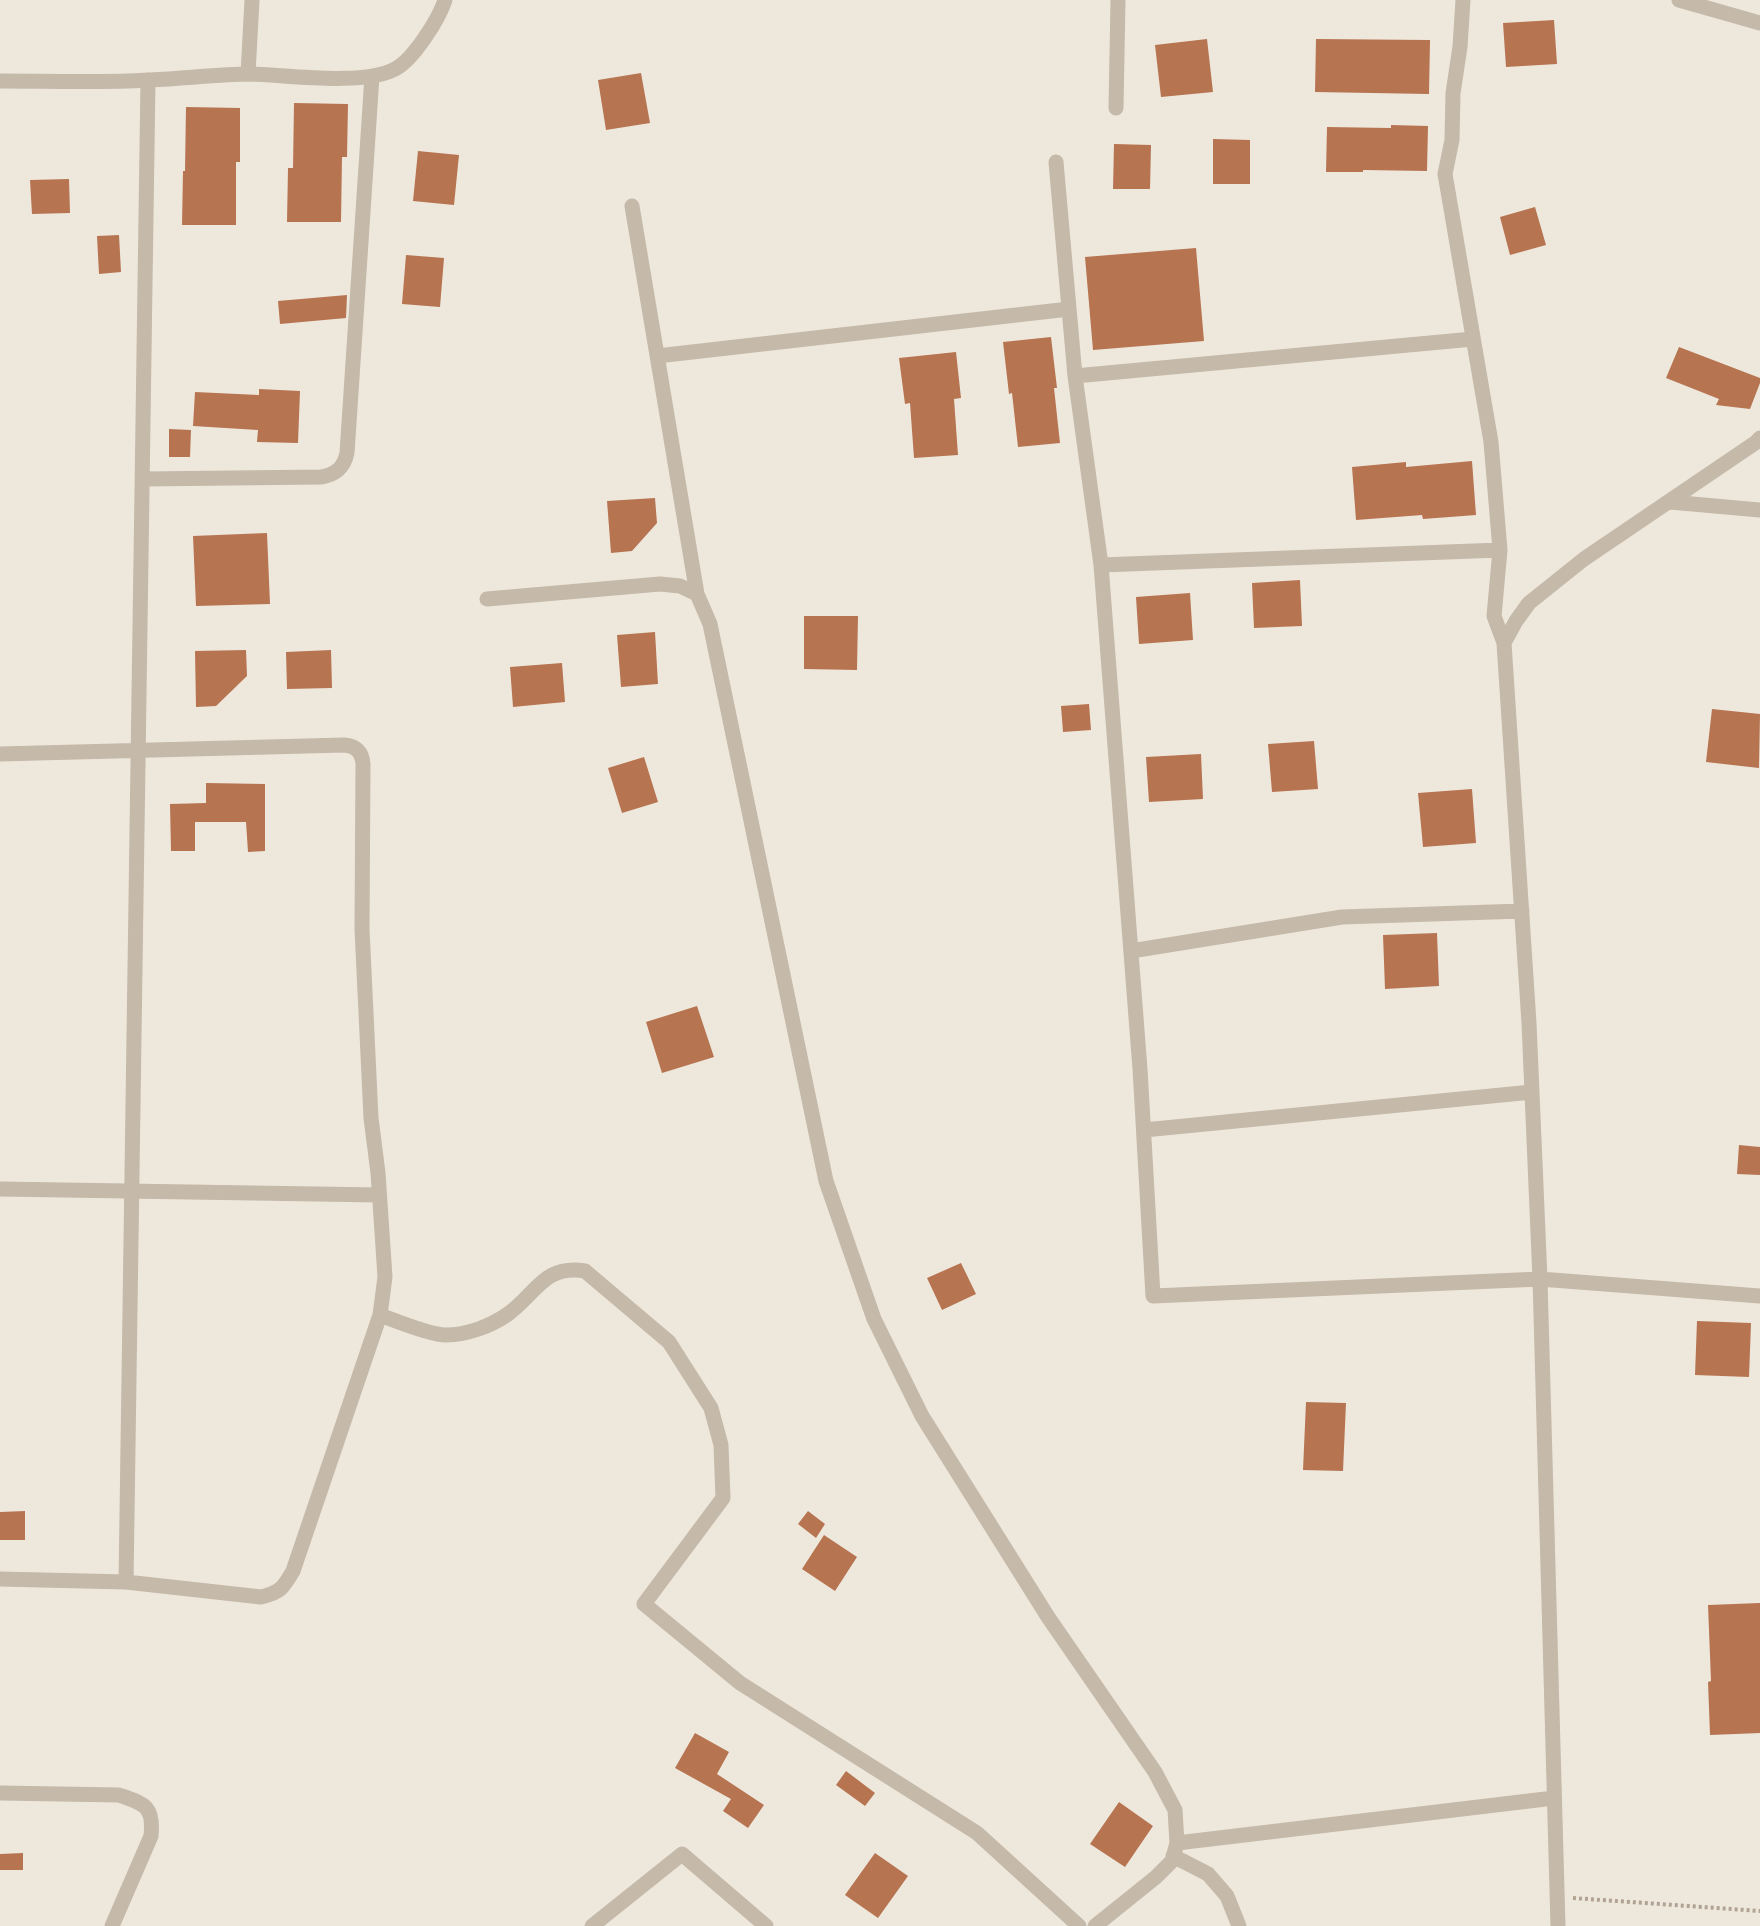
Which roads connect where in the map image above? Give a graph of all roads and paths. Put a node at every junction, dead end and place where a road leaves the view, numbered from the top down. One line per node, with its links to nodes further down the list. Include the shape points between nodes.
1 (252, 0): 7 (street)
2 (445, 0): 8 (street, via 419,47 396,69)
3 (1118, 0): 11 (street)
4 (1463, 0): 15 (street, via 1452,140 1445,174)
5 (1679, 0): 6 (street)
6 (1760, 23)
7 (248, 74): 8 (street); 9 (street)
8 (372, 76): 19 (street, via 347,453 343,465 334,474 321,477)
9 (148, 80): 10 (street); 19 (street)
10 (0, 81)
11 (1116, 108)
12 (1056, 162): 14 (street)
13 (632, 206): 16 (street)
14 (1069, 309): 16 (street); 17 (street)
15 (1473, 339): 17 (street); 22 (street, via 1491,442)
16 (657, 356): 24 (street)
17 (1075, 376): 23 (street)
18 (1760, 438): 20 (street)
19 (143, 479): 27 (street)
20 (1670, 502): 21 (street); 26 (street, via 1529,603)
21 (1760, 510)
22 (1500, 550): 23 (street); 26 (street, via 1494,616)
23 (1101, 565): 30 (street)
24 (698, 594): 25 (street, via 680,586 660,584); 43 (street, via 710,624 826,1180 874,1319 922,1416 1048,1617 1155,1772 1175,1810)
25 (487, 599)
26 (1504, 643): 29 (street)
27 (139, 750): 28 (street); 34 (street); 35 (street, via 344,745 360,753 370,1118)
28 (0, 754)
29 (1522, 911): 30 (street, via 1342,917); 31 (street)
30 (1131, 951): 32 (street)
31 (1532, 1092): 32 (street); 36 (street)
32 (1144, 1130): 36 (street, via 1153,1296)
33 (0, 1189): 34 (street)
34 (131, 1191): 35 (street); 40 (street)
35 (379, 1195): 38 (street, via 385,1277)
36 (1540, 1279): 37 (street); 42 (street)
37 (1760, 1296)
38 (380, 1315): 40 (street, via 293,1571 277,1593 261,1597); 49 (street, via 446,1335 479,1329 507,1315 544,1280 559,1271 573,1269 585,1271 669,1342 711,1408 721,1445 723,1498 645,1604 740,1683 977,1833)
39 (0, 1579): 40 (street)
40 (126, 1582)
41 (0, 1793): 46 (street, via 119,1795 147,1808 153,1820 151,1836)
42 (1554, 1798): 43 (street); 44 (street)
43 (1175, 1850): 50 (street, via 1172,1861 1156,1877); 51 (street, via 1208,1874 1227,1896)
44 (1557, 1896): 45 (path); 52 (street)
45 (1760, 1911)
46 (112, 1926)
47 (592, 1926): 48 (street, via 682,1854)
48 (766, 1926)
49 (1079, 1926)
50 (1095, 1926)
51 (1239, 1926)
52 (1558, 1926)

